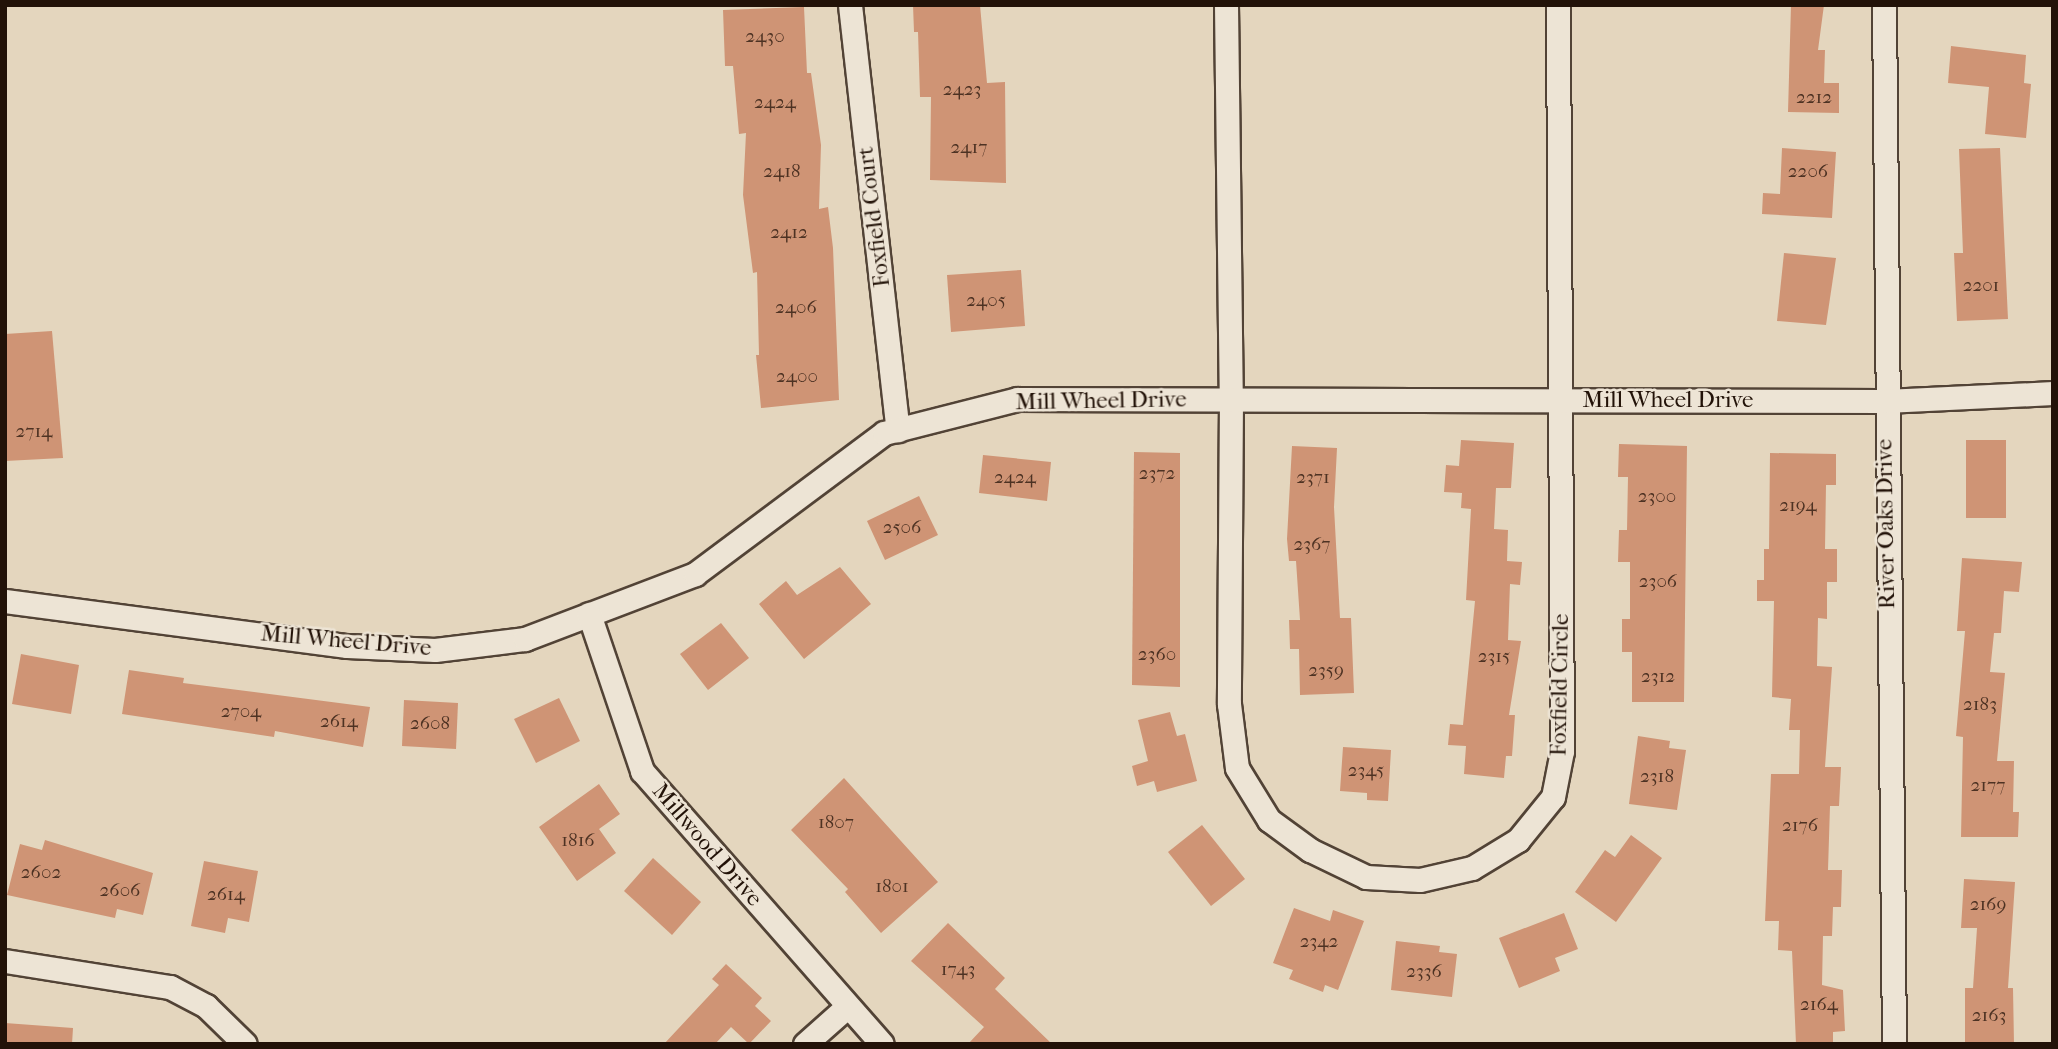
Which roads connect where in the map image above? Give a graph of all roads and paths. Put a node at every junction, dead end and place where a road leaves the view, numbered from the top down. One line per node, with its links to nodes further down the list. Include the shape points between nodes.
1 (850, 5): 9 (street, Foxfield Court)
2 (1226, 5): 6 (street, Foxfield Circle)
3 (1558, 5): 7 (street, Foxfield Circle)
4 (1884, 5): 8 (street, River Oaks Drive)
5 (2053, 393): 8 (street, Mill Wheel Drive)
6 (1231, 399): 7 (street, Mill Wheel Drive); 7 (street, Foxfield Circle, via 1229,704 1237,768 1269,820 1310,850 1366,877 1420,880 1472,868 1518,840 1553,797 1562,751); 9 (street, Mill Wheel Drive, via 1017,399)
7 (1560, 399): 8 (street, Mill Wheel Drive)
8 (1885, 401): 17 (street, River Oaks Drive)
9 (898, 429): 11 (street, Mill Wheel Drive, via 884,433 695,574)
10 (5, 601): 11 (street, Mill Wheel Drive, via 347,646 435,650 525,639)
11 (589, 614): 13 (street, Millwood Drive, via 642,771)
12 (5, 961): 14 (street, via 170,987 206,1006)
13 (848, 1006): 15 (street); 16 (street, Millwood Drive)
14 (245, 1044)
15 (805, 1044)
16 (882, 1044)
17 (1894, 1044)

